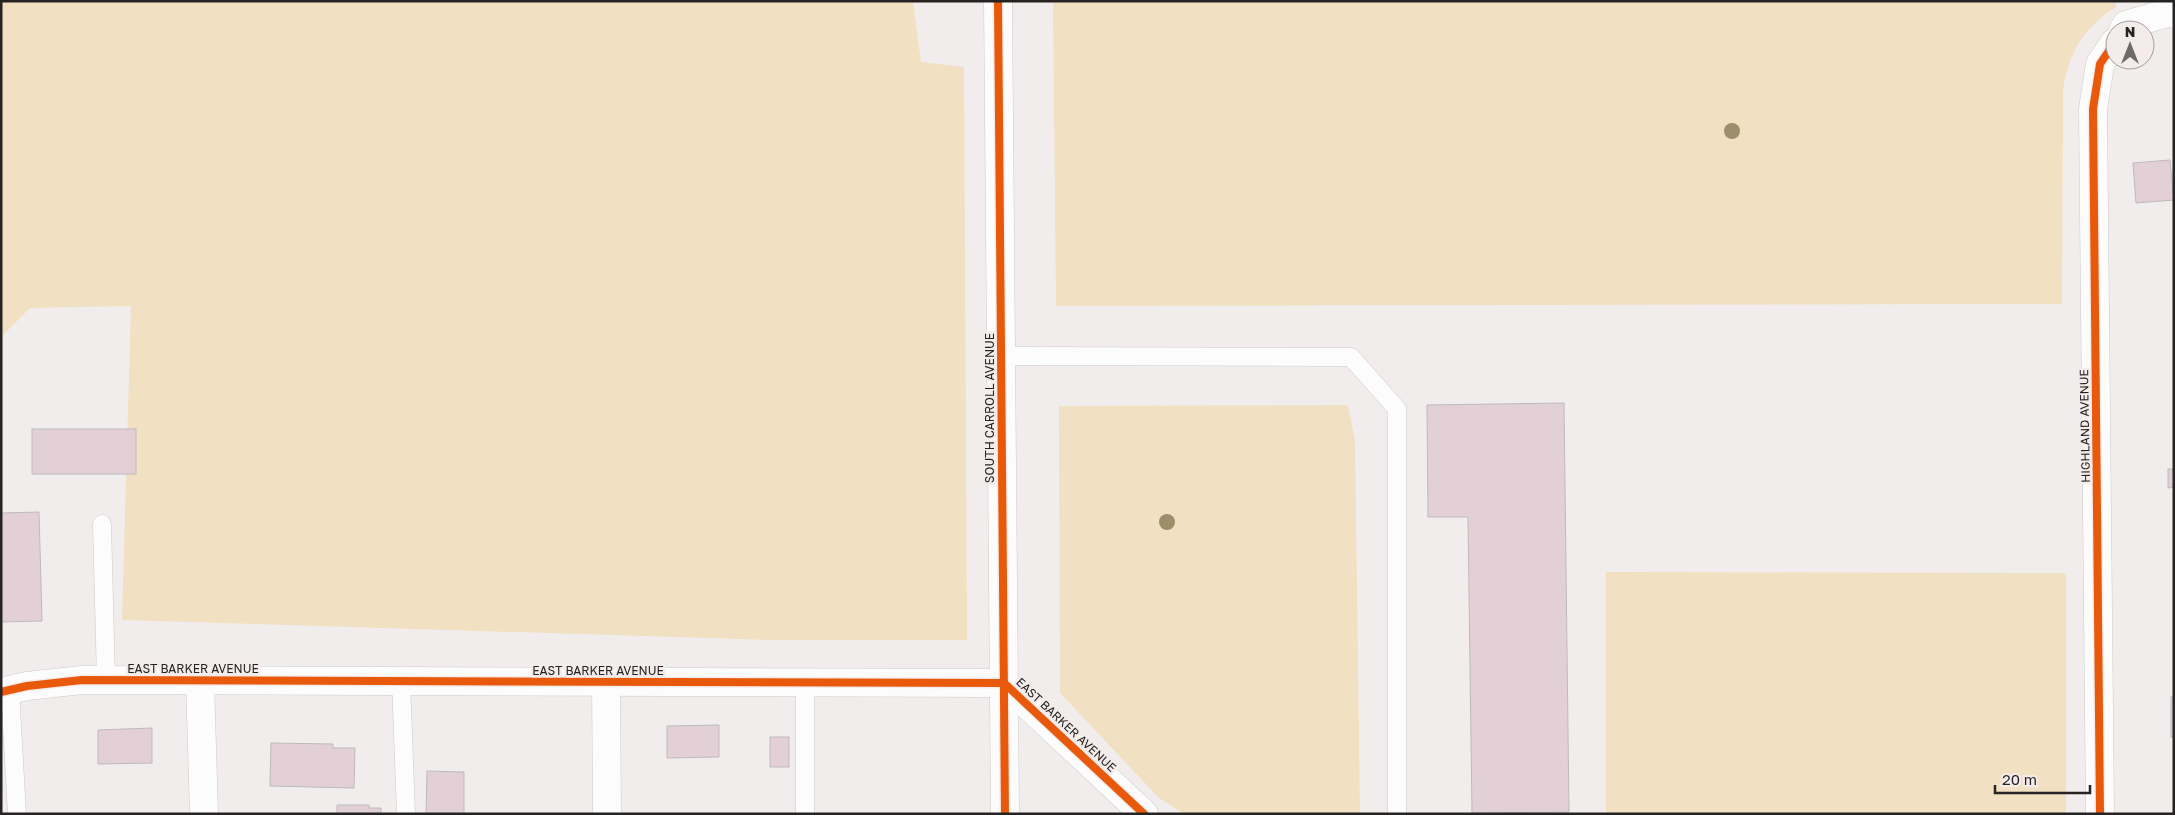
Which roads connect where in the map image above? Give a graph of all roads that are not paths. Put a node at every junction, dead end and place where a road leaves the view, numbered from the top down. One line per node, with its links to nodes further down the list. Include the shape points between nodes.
1 (998, 1): 5 (street, SOUTH CARROLL AVENUE)
2 (2174, 14): 3 (street, via 2166,13)
3 (2150, 20)
4 (2105, 57): 22 (street, HIGHLAND AVENUE, via 2100,64 2093,109)
5 (1001, 356): 12 (street, SOUTH CARROLL AVENUE); 21 (lane, via 1351,357 1397,409)
6 (102, 524): 7 (lane)
7 (106, 680): 8 (street, EAST BARKER AVENUE); 13 (street, EAST BARKER AVENUE, via 27,686)
8 (200, 680): 9 (street, EAST BARKER AVENUE); 15 (street)
9 (401, 681): 10 (street, EAST BARKER AVENUE); 16 (lane)
10 (606, 682): 11 (street, EAST BARKER AVENUE); 17 (street)
11 (805, 682): 12 (street, EAST BARKER AVENUE); 18 (lane)
12 (1004, 683): 19 (street, SOUTH CARROLL AVENUE); 20 (street, EAST BARKER AVENUE)
13 (5, 691): 14 (lane)
14 (16, 814)
15 (204, 814)
16 (406, 814)
17 (607, 814)
18 (805, 814)
19 (1005, 814)
20 (1144, 814)
21 (1397, 814)
22 (2100, 814)

